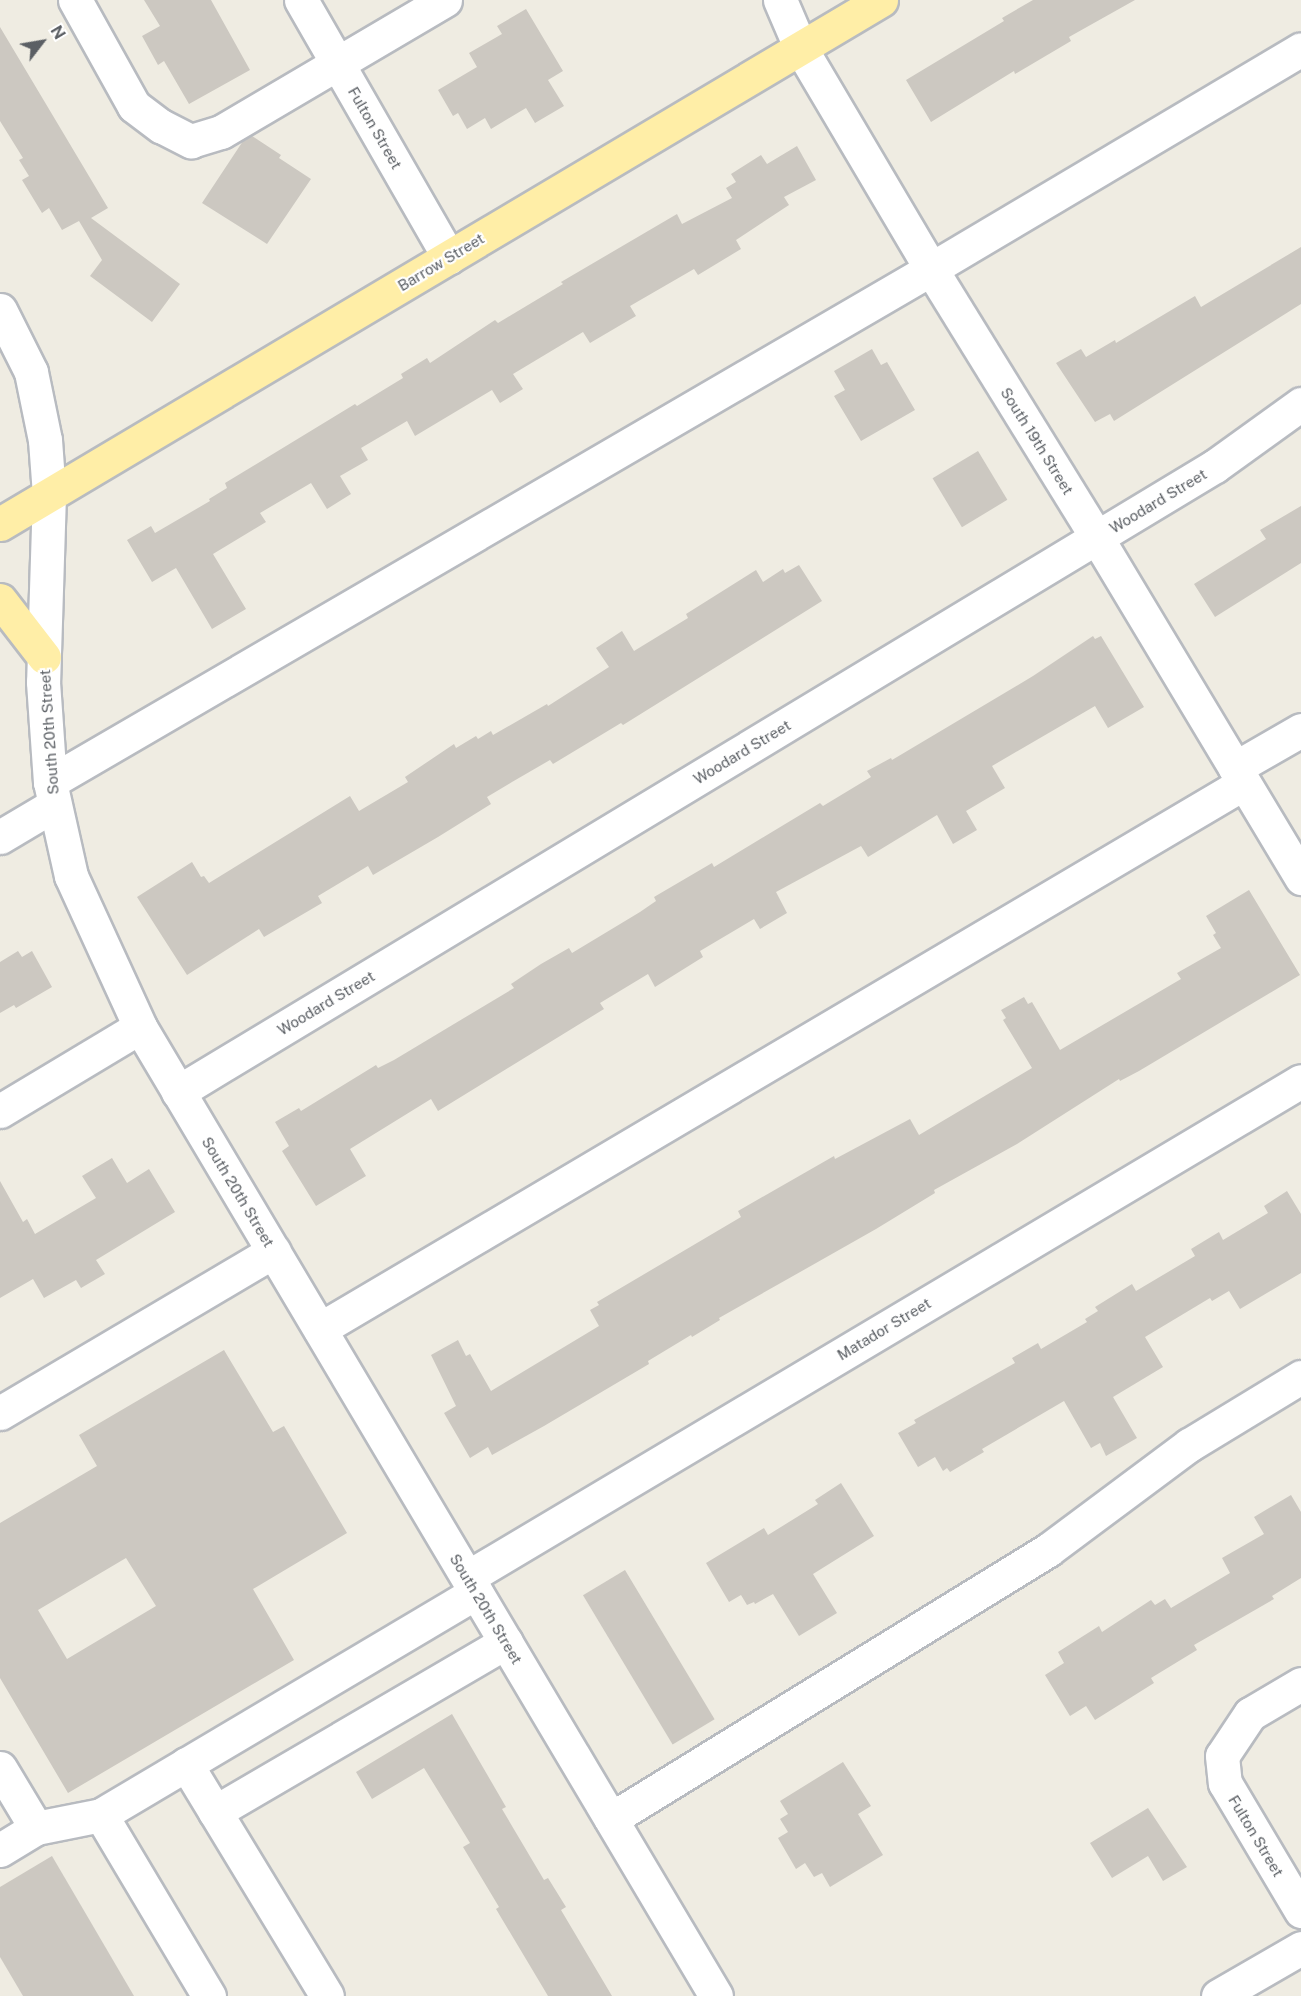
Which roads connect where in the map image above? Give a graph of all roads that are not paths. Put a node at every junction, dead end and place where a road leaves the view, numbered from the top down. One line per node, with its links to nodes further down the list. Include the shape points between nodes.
1 (75, 0): 8 (street, via 134,106 191,141 221,132)
2 (301, 0): 8 (street, Fulton Street)
3 (445, 0): 8 (street)
4 (780, 0): 6 (street, South 19th Street)
5 (881, 0): 6 (main road, Barrow Street)
6 (801, 49): 9 (main road, Barrow Street); 10 (street, South 19th Street)
7 (1301, 49): 10 (street)
8 (338, 64): 9 (street, Fulton Street)
9 (449, 257): 13 (main road, Barrow Street)
10 (931, 269): 15 (street, South 19th Street); 20 (street)
11 (0, 310): 13 (street, South 20th Street, via 31,372 45,440)
12 (1301, 404): 15 (street, Woodard Street, via 1215,466)
13 (49, 494): 14 (main road, Barrow Street); 17 (street, South 20th Street)
14 (0, 524)
15 (1097, 538): 19 (street, South 19th Street); 25 (street, Woodard Street)
16 (0, 600): 17 (main road)
17 (44, 657): 20 (street, South 20th Street)
18 (1301, 730): 19 (street)
19 (1240, 776): 22 (street, South 19th Street); 28 (street)
20 (52, 793): 21 (street); 23 (street, South 20th Street, via 71,876)
21 (0, 837)
22 (1301, 878)
23 (140, 1027): 25 (street, South 20th Street); 26 (street)
24 (1301, 1081): 31 (street, Matador Street)
25 (178, 1092): 27 (street, South 20th Street)
26 (0, 1111)
27 (274, 1251): 28 (street, South 20th Street); 30 (street)
28 (320, 1329): 31 (street, South 20th Street)
29 (1301, 1377): 38 (street, via 1189,1445 1048,1550)
30 (0, 1413)
31 (472, 1585): 32 (street, South 20th Street); 34 (street, Matador Street)
32 (506, 1642): 36 (street); 38 (street, South 20th Street)
33 (1301, 1684): 41 (street, Fulton Street, via 1250,1714 1222,1756 1225,1783)
34 (186, 1764): 36 (street); 37 (street, Matador Street)
35 (0, 1767): 39 (street)
36 (215, 1812): 44 (street)
37 (100, 1815): 39 (street, Matador Street); 43 (street)
38 (611, 1819): 45 (street, South 20th Street)
39 (36, 1828): 40 (street, Matador Street)
40 (0, 1850)
41 (1301, 1911)
42 (1301, 1948): 46 (street)
43 (209, 1996)
44 (327, 1996)
45 (716, 1996)
46 (1218, 1996)

